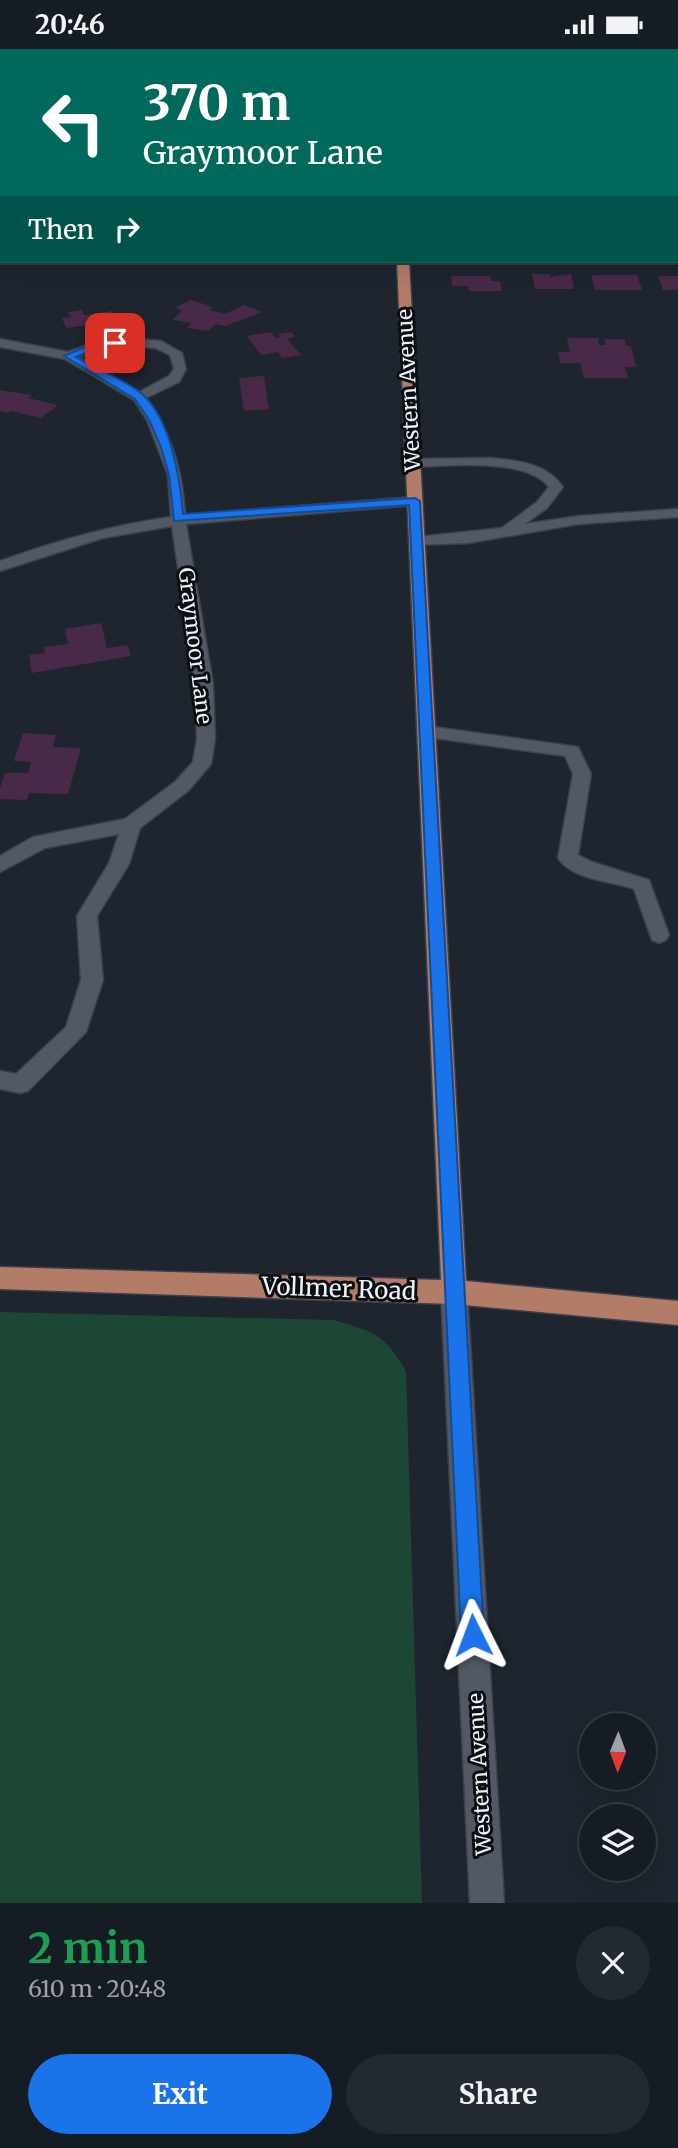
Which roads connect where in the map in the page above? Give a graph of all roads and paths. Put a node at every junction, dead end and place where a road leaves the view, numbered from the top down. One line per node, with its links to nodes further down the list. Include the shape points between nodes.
1 (403, 263): 5 (main road, Western Avenue)
2 (0, 343): 3 (street, Graymoor Lane)
3 (69, 356): 4 (street, Graymoor Lane); 4 (street, via 101,344 129,342 157,344 176,353 180,369 174,379)
4 (139, 397): 8 (street, Graymoor Lane, via 166,447)
5 (413, 463): 6 (main road, Western Avenue); 9 (street, via 507,465 550,476 556,487 553,493)
6 (415, 501): 8 (street); 10 (main road, Western Avenue)
7 (678, 513): 9 (street, via 579,520)
8 (178, 518): 11 (street, via 80,537); 13 (street, Graymoor Lane, via 204,684 206,740 201,764 182,786)
9 (502, 532): 10 (street)
10 (417, 542): 12 (main road, Western Avenue)
11 (0, 566)
12 (426, 732): 15 (street, via 572,751 582,773 568,858 578,866 642,885); 18 (main road, Western Avenue)
13 (131, 825): 14 (street, Graymoor Lane, via 40,842); 16 (street, via 118,864 87,916 92,980 75,1033 20,1084)
14 (0, 865)
15 (659, 935)
16 (0, 1080)
17 (0, 1278): 18 (main road, Vollmer Road)
18 (454, 1292): 19 (main road, Vollmer Road); 20 (street, Western Avenue)
19 (678, 1313)
20 (487, 1903)

